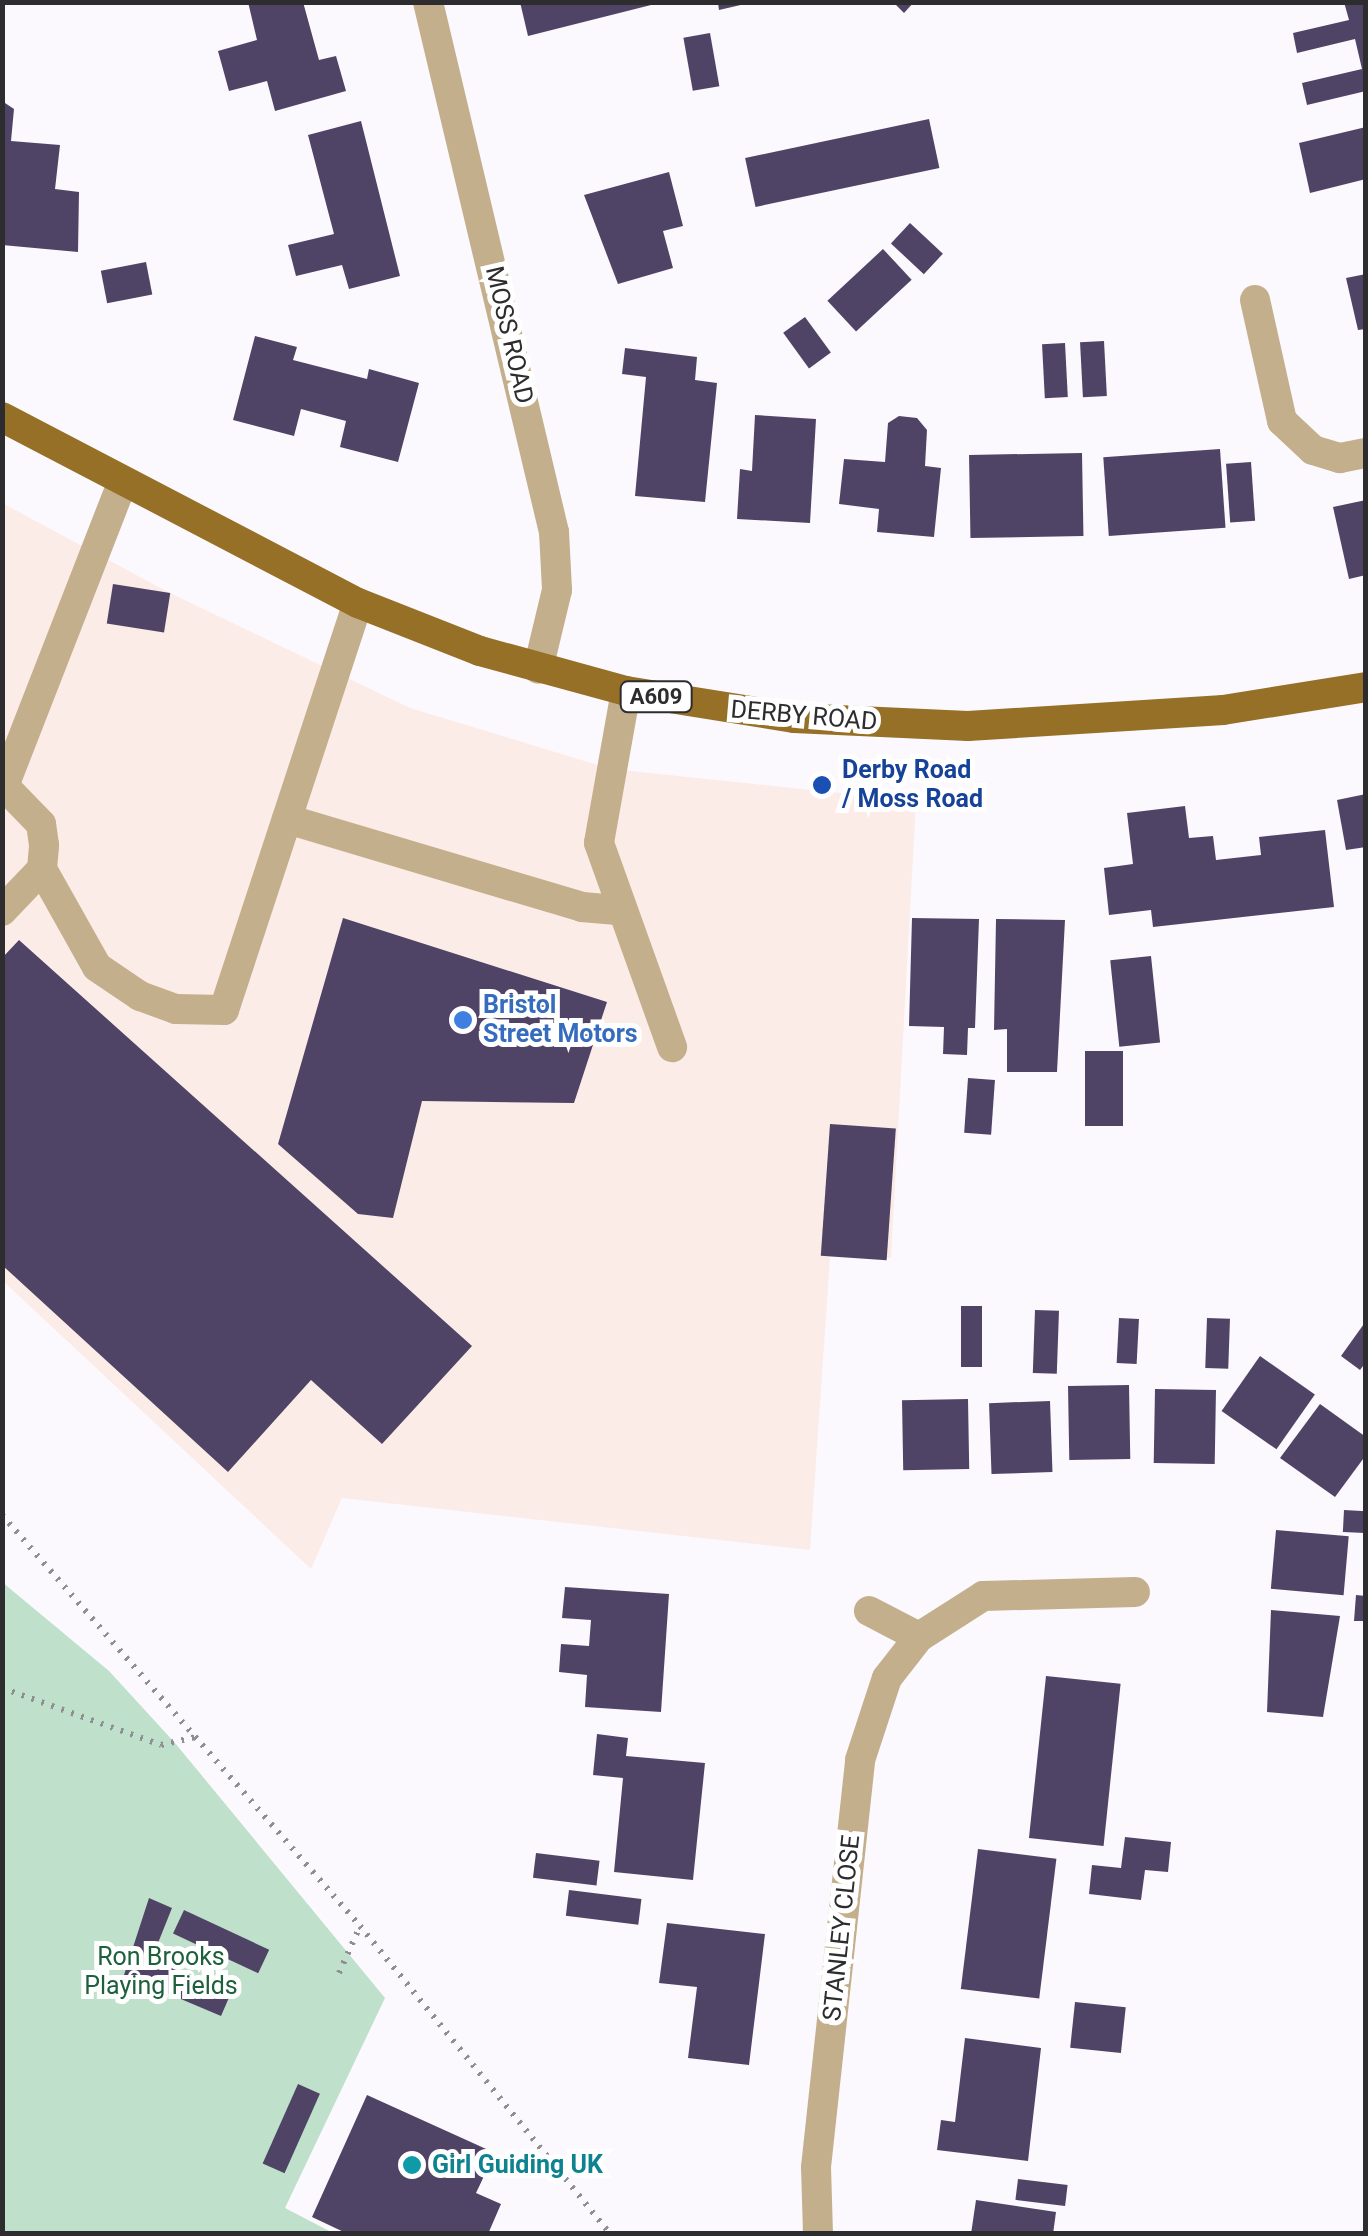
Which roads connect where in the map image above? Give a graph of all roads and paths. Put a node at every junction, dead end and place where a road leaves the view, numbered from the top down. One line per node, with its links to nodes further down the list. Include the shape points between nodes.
1 (428, 2): 7 (street, MOSS ROAD, via 554,532 557,590)
2 (1256, 300): 4 (street, via 1282,420 1295,438)
3 (2, 418): 5 (main road, DERBY ROAD / A609)
4 (1353, 455)
5 (123, 481): 6 (main road, DERBY ROAD / A609); 10 (street)
6 (358, 603): 7 (main road, DERBY ROAD / A609); 11 (street)
7 (538, 669): 9 (main road, DERBY ROAD / A609)
8 (1366, 686): 9 (main road, DERBY ROAD / A609, via 1224,710 968,726 794,718)
9 (626, 692): 13 (street, via 599,843)
10 (3, 786): 12 (street, via 41,824)
11 (287, 818): 12 (street, via 224,1010 158,1002 97,967 77,942); 13 (street, via 582,907)
12 (42, 870): 14 (street)
13 (620, 910): 15 (street)
14 (2, 911)
15 (672, 1047)
16 (2, 1515): 21 (path)
17 (1136, 1592): 19 (street, STANLEY CLOSE, via 982,1596)
18 (869, 1611): 19 (street)
19 (919, 1637): 25 (street, STANLEY CLOSE, via 887,1678 860,1760 816,2168)
20 (2, 1688): 21 (path, via 162,1745)
21 (196, 1736): 22 (path)
22 (360, 1926): 23 (path); 24 (path)
23 (339, 1973)
24 (610, 2234)
25 (818, 2234)

